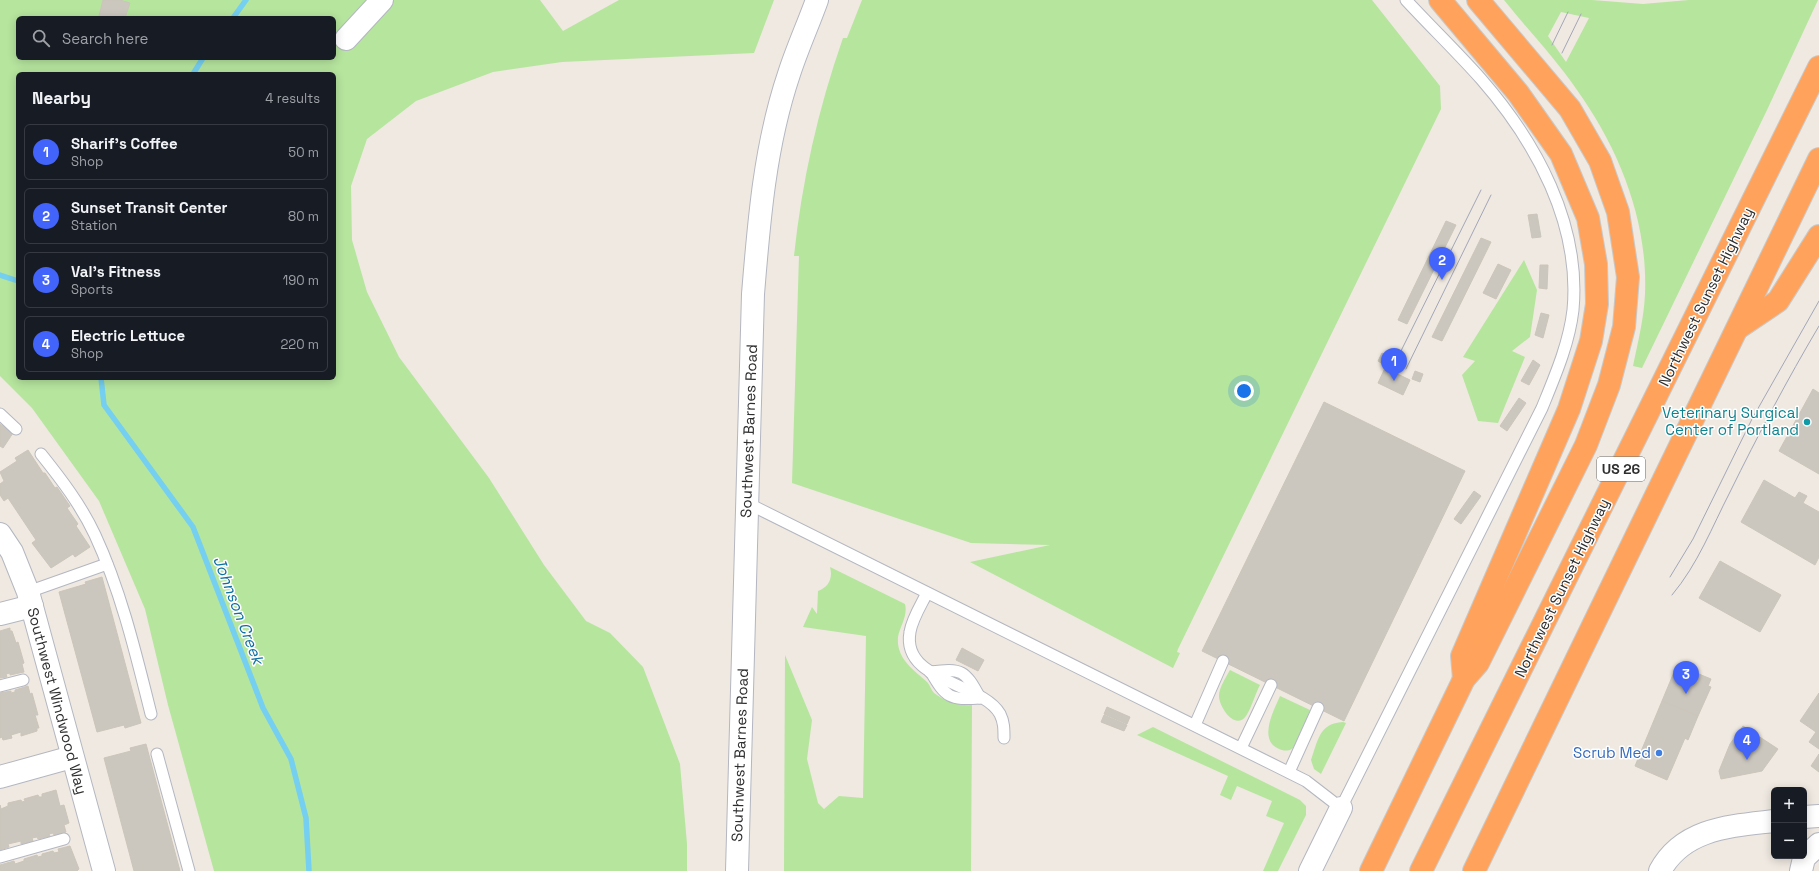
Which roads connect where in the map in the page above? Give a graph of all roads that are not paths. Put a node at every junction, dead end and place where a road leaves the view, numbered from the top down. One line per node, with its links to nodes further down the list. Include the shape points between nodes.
1 (382, 0): 6 (main road)
2 (817, 0): 14 (main road, Southwest Barnes Road, via 785,88 768,160 760,210 752,294)
3 (1406, 0): 34 (lane, via 1484,82 1533,151 1549,182 1564,222 1570,246 1573,310 1568,338 1542,408)
4 (1440, 0): 21 (highway, via 1518,93 1560,154 1588,218 1596,264 1597,304 1591,341 1572,401 1462,656)
5 (1478, 0): 21 (highway, via 1570,109 1600,161 1618,212 1628,277 1624,327 1617,359 1586,445 1478,663)
6 (346, 39)
7 (1819, 67): 46 (highway, Northwest Sunset Highway / US 26)
8 (1819, 159): 10 (highway, US 26)
9 (1819, 236): 10 (highway, via 1778,301)
10 (1737, 329): 47 (highway, US 26)
11 (0, 414): 12 (lane)
12 (16, 429)
13 (41, 454): 16 (lane, via 77,502)
14 (747, 503): 17 (lane); 43 (main road, Southwest Barnes Road)
15 (0, 534): 18 (main road, Southwest Windwood Way, via 12,552)
16 (107, 564): 18 (lane); 26 (lane, via 137,659)
17 (927, 593): 27 (lane); 28 (lane, via 910,632 909,644 913,655 930,672 991,704 1004,723)
18 (30, 599): 19 (main road); 31 (main road, Southwest Windwood Way)
19 (0, 614)
20 (1223, 662): 27 (lane)
21 (1464, 679): 45 (highway)
22 (23, 680): 24 (lane)
23 (1271, 685): 29 (lane)
24 (0, 686)
25 (1318, 708): 32 (lane)
26 (151, 714)
27 (1195, 725): 29 (lane)
28 (1004, 738)
29 (1241, 748): 32 (lane)
30 (157, 754): 42 (lane)
31 (72, 757): 33 (main road); 41 (main road, Southwest Windwood Way)
32 (1289, 772): 34 (lane, via 1306,781)
33 (0, 777)
34 (1341, 808): 44 (main road)
35 (1819, 816): 36 (main road)
36 (1807, 817)
37 (1771, 821): 48 (main road, via 1724,827 1695,836 1682,845)
38 (64, 839): 40 (lane)
39 (1819, 844): 49 (main road, via 1804,858)
40 (0, 857)
41 (104, 871)
42 (189, 871)
43 (737, 871)
44 (1310, 871)
45 (1371, 871)
46 (1421, 871)
47 (1474, 871)
48 (1660, 871)
49 (1801, 871)

